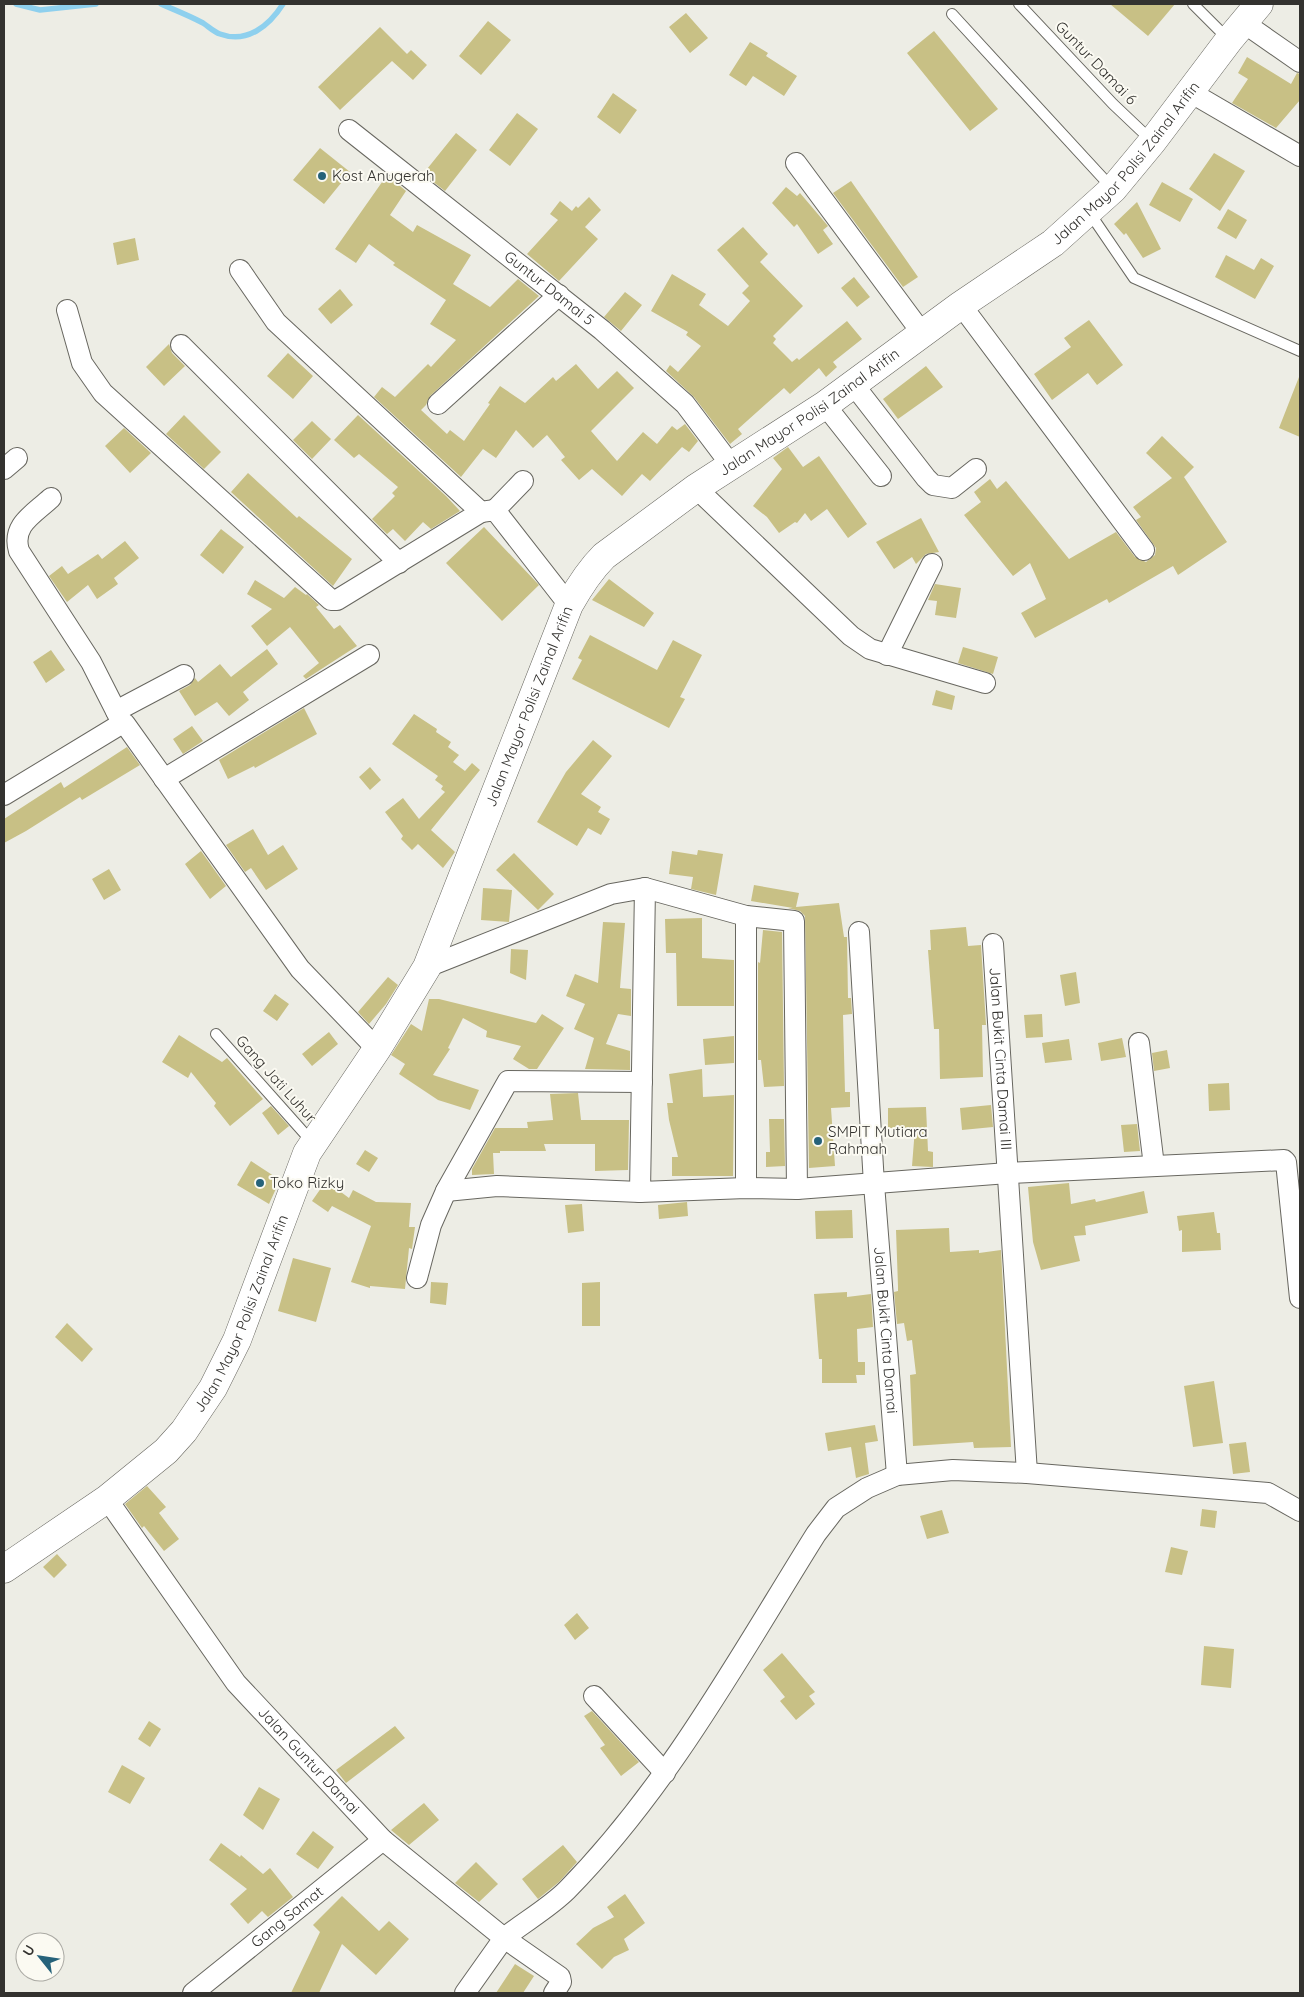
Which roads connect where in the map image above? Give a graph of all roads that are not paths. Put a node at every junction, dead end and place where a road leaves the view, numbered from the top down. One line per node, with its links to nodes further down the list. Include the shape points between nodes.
1 (1018, 4): 8 (lane, Guntur Damai 6)
2 (1193, 4): 4 (lane)
3 (952, 14): 11 (lane)
4 (1244, 22): 5 (street); 6 (main road, Jalan Mayor Polisi Zainal Arifin)
5 (1300, 62)
6 (1190, 92): 8 (main road, Jalan Mayor Polisi Zainal Arifin); 9 (street)
7 (349, 130): 14 (street, Guntur Damai 5)
8 (1152, 142): 11 (main road, Jalan Mayor Polisi Zainal Arifin)
9 (1300, 156)
10 (796, 163): 17 (street)
11 (1113, 189): 12 (main road, Jalan Mayor Polisi Zainal Arifin)
12 (1089, 211): 15 (main road, Jalan Mayor Polisi Zainal Arifin, via 1053,243); 19 (lane, via 1134,278)
13 (240, 270): 29 (street, via 276,322)
14 (559, 295): 21 (street); 23 (street, Guntur Damai 5, via 685,404)
15 (961, 305): 17 (main road, Jalan Mayor Polisi Zainal Arifin); 30 (street)
16 (67, 310): 31 (street, via 82,363 103,393 330,599 337,600)
17 (922, 333): 20 (main road, Jalan Mayor Polisi Zainal Arifin)
18 (182, 345): 31 (street)
19 (1300, 351)
20 (853, 384): 22 (main road, Jalan Mayor Polisi Zainal Arifin); 24 (street, via 933,485 952,488)
21 (438, 404)
22 (825, 405): 23 (main road, Jalan Mayor Polisi Zainal Arifin); 25 (street)
23 (731, 465): 27 (main road, Jalan Mayor Polisi Zainal Arifin)
24 (976, 468)
25 (882, 476)
26 (523, 481): 29 (street)
27 (696, 488): 33 (main road, Jalan Mayor Polisi Zainal Arifin, via 604,556 583,580); 35 (street, via 851,636 870,650)
28 (51, 498): 38 (street, via 21,526 16,541 91,662)
29 (488, 511): 31 (street); 33 (street)
30 (1144, 550)
31 (399, 563)
32 (932, 564): 35 (street)
33 (569, 605): 45 (main road, Jalan Mayor Polisi Zainal Arifin)
34 (369, 655): 39 (street)
35 (887, 655): 37 (street)
36 (184, 675): 38 (street)
37 (985, 683)
38 (119, 717): 39 (street); 40 (street)
39 (164, 778): 48 (street, via 300,969)
40 (4, 795)
41 (645, 888): 42 (street); 45 (street, via 611,894); 49 (street)
42 (746, 916): 54 (street); 55 (street, via 794,922)
43 (859, 932): 53 (street, Jalan Bukit Cinta Damai)
44 (993, 944): 52 (street, Jalan Bukit Cinta Damai III)
45 (427, 967): 48 (main road, Jalan Mayor Polisi Zainal Arifin)
46 (216, 1034): 50 (lane, Gang Jati Luhur)
47 (1139, 1043): 51 (street)
48 (377, 1049): 50 (main road, Jalan Mayor Polisi Zainal Arifin)
49 (642, 1082): 56 (street, via 508,1081); 57 (street)
50 (314, 1144): 62 (main road, Jalan Mayor Polisi Zainal Arifin, via 307,1154 238,1340 213,1388 166,1451)
51 (1154, 1166): 52 (street); 59 (street, via 1284,1160)
52 (1008, 1173): 53 (street); 60 (street, Jalan Bukit Cinta Damai III)
53 (874, 1184): 55 (street); 61 (street, Jalan Bukit Cinta Damai)
54 (746, 1188): 55 (street); 57 (street)
55 (798, 1189)
56 (446, 1191): 57 (street, via 497,1186); 58 (street, via 431,1225)
57 (640, 1192)
58 (417, 1278)
59 (1300, 1298)
60 (1027, 1473): 61 (street, via 953,1470); 63 (street, via 1268,1493)
61 (897, 1475): 66 (street, via 849,1498 836,1508 816,1534)
62 (107, 1499): 64 (main road, Jalan Mayor Polisi Zainal Arifin); 67 (street, Jalan Guntur Damai, via 236,1683)
63 (1300, 1511)
64 (4, 1570)
65 (594, 1696): 66 (street)
66 (665, 1773): 68 (street, via 566,1892)
67 (383, 1840): 68 (street, Jalan Guntur Damai); 69 (street, Gang Samat)
68 (504, 1938): 70 (street); 71 (street, Jalan Guntur Damai, via 560,1977 561,1982)
69 (192, 1993)
70 (465, 1993)
71 (554, 1993)

